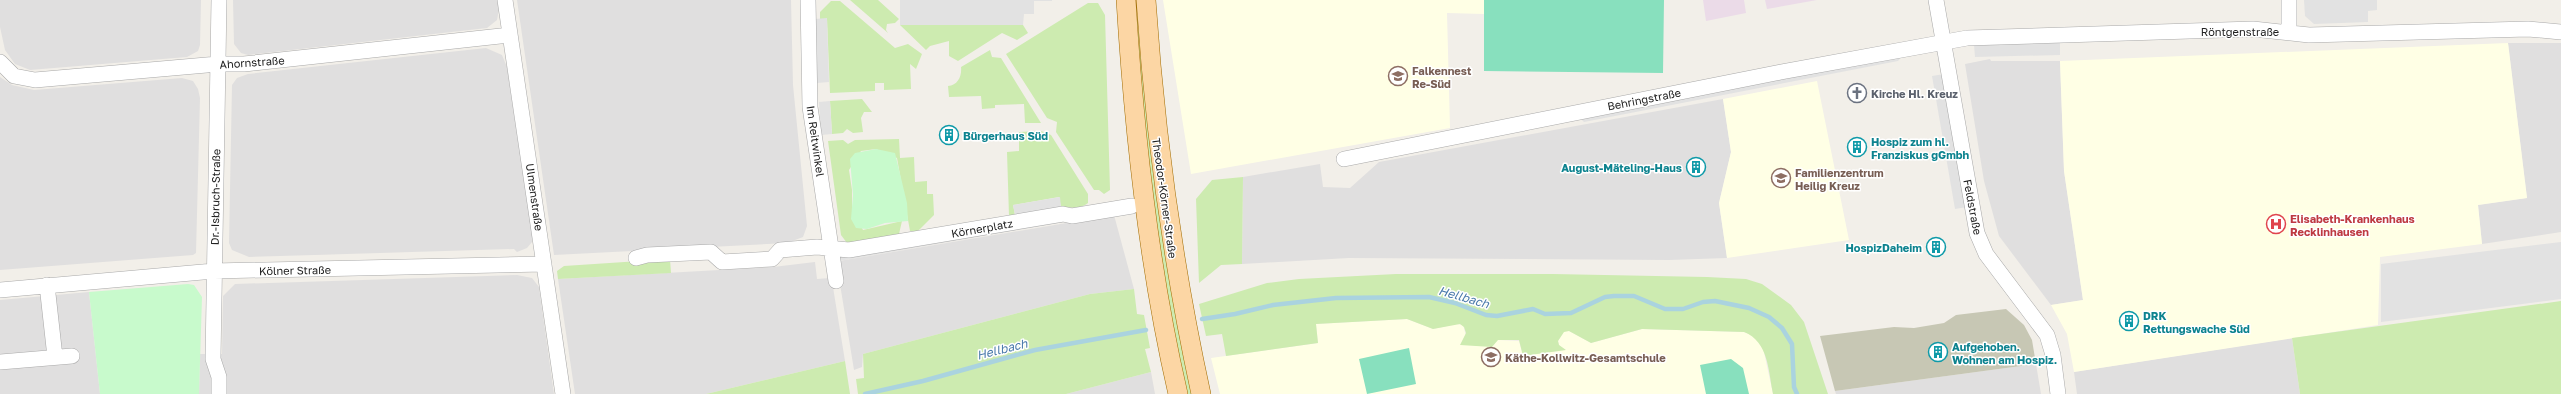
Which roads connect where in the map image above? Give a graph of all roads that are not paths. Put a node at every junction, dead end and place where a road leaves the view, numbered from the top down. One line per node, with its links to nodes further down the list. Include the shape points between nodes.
1 (219, 0): 13 (street, Dr.-Isbruch-Straße)
2 (505, 0): 10 (street, Ulmenstraße)
3 (808, 0): 16 (street, Im Reitwinkel, via 810,106)
4 (1126, 0): 28 (main road, Theodor-Körner-Straße, via 1130,80 1142,191 1160,305)
5 (1146, 0): 29 (main road, Theodor-Körner-Straße, via 1153,103 1172,255)
6 (1936, 0): 11 (street, Feldstraße)
7 (2289, 0): 8 (street)
8 (2289, 32): 9 (street, Röntgenstraße, via 2309,35 2528,29); 11 (street, Röntgenstraße, via 2253,29 1967,38)
9 (2561, 32)
10 (510, 35): 13 (street, Ahornstraße, via 244,64); 18 (street, Ulmenstraße)
11 (1944, 41): 14 (street, Behringstraße); 30 (street, Feldstraße, via 1977,234 1986,254 2047,335 2053,355)
12 (0, 62): 13 (street, Ahornstraße, via 14,76 35,80)
13 (218, 64): 19 (street, Dr.-Isbruch-Straße)
14 (1344, 159)
15 (1132, 206): 16 (street, Körnerplatz, via 1072,216 1063,214 849,250)
16 (831, 249): 17 (street, via 780,250 772,259 722,262 711,252 647,255); 20 (street, Im Reitwinkel)
17 (636, 258)
18 (544, 264): 19 (street, Kölner Straße); 27 (street, Ulmenstraße)
19 (214, 272): 21 (street, Kölner Straße); 26 (street, Dr.-Isbruch-Straße, via 213,359 219,376)
20 (836, 281)
21 (47, 285): 22 (street, Kölner Straße); 24 (street)
22 (0, 290)
23 (72, 356): 24 (street)
24 (55, 357): 25 (street)
25 (0, 362)
26 (219, 394)
27 (563, 394)
28 (1178, 394)
29 (1201, 394)
30 (2058, 394)

